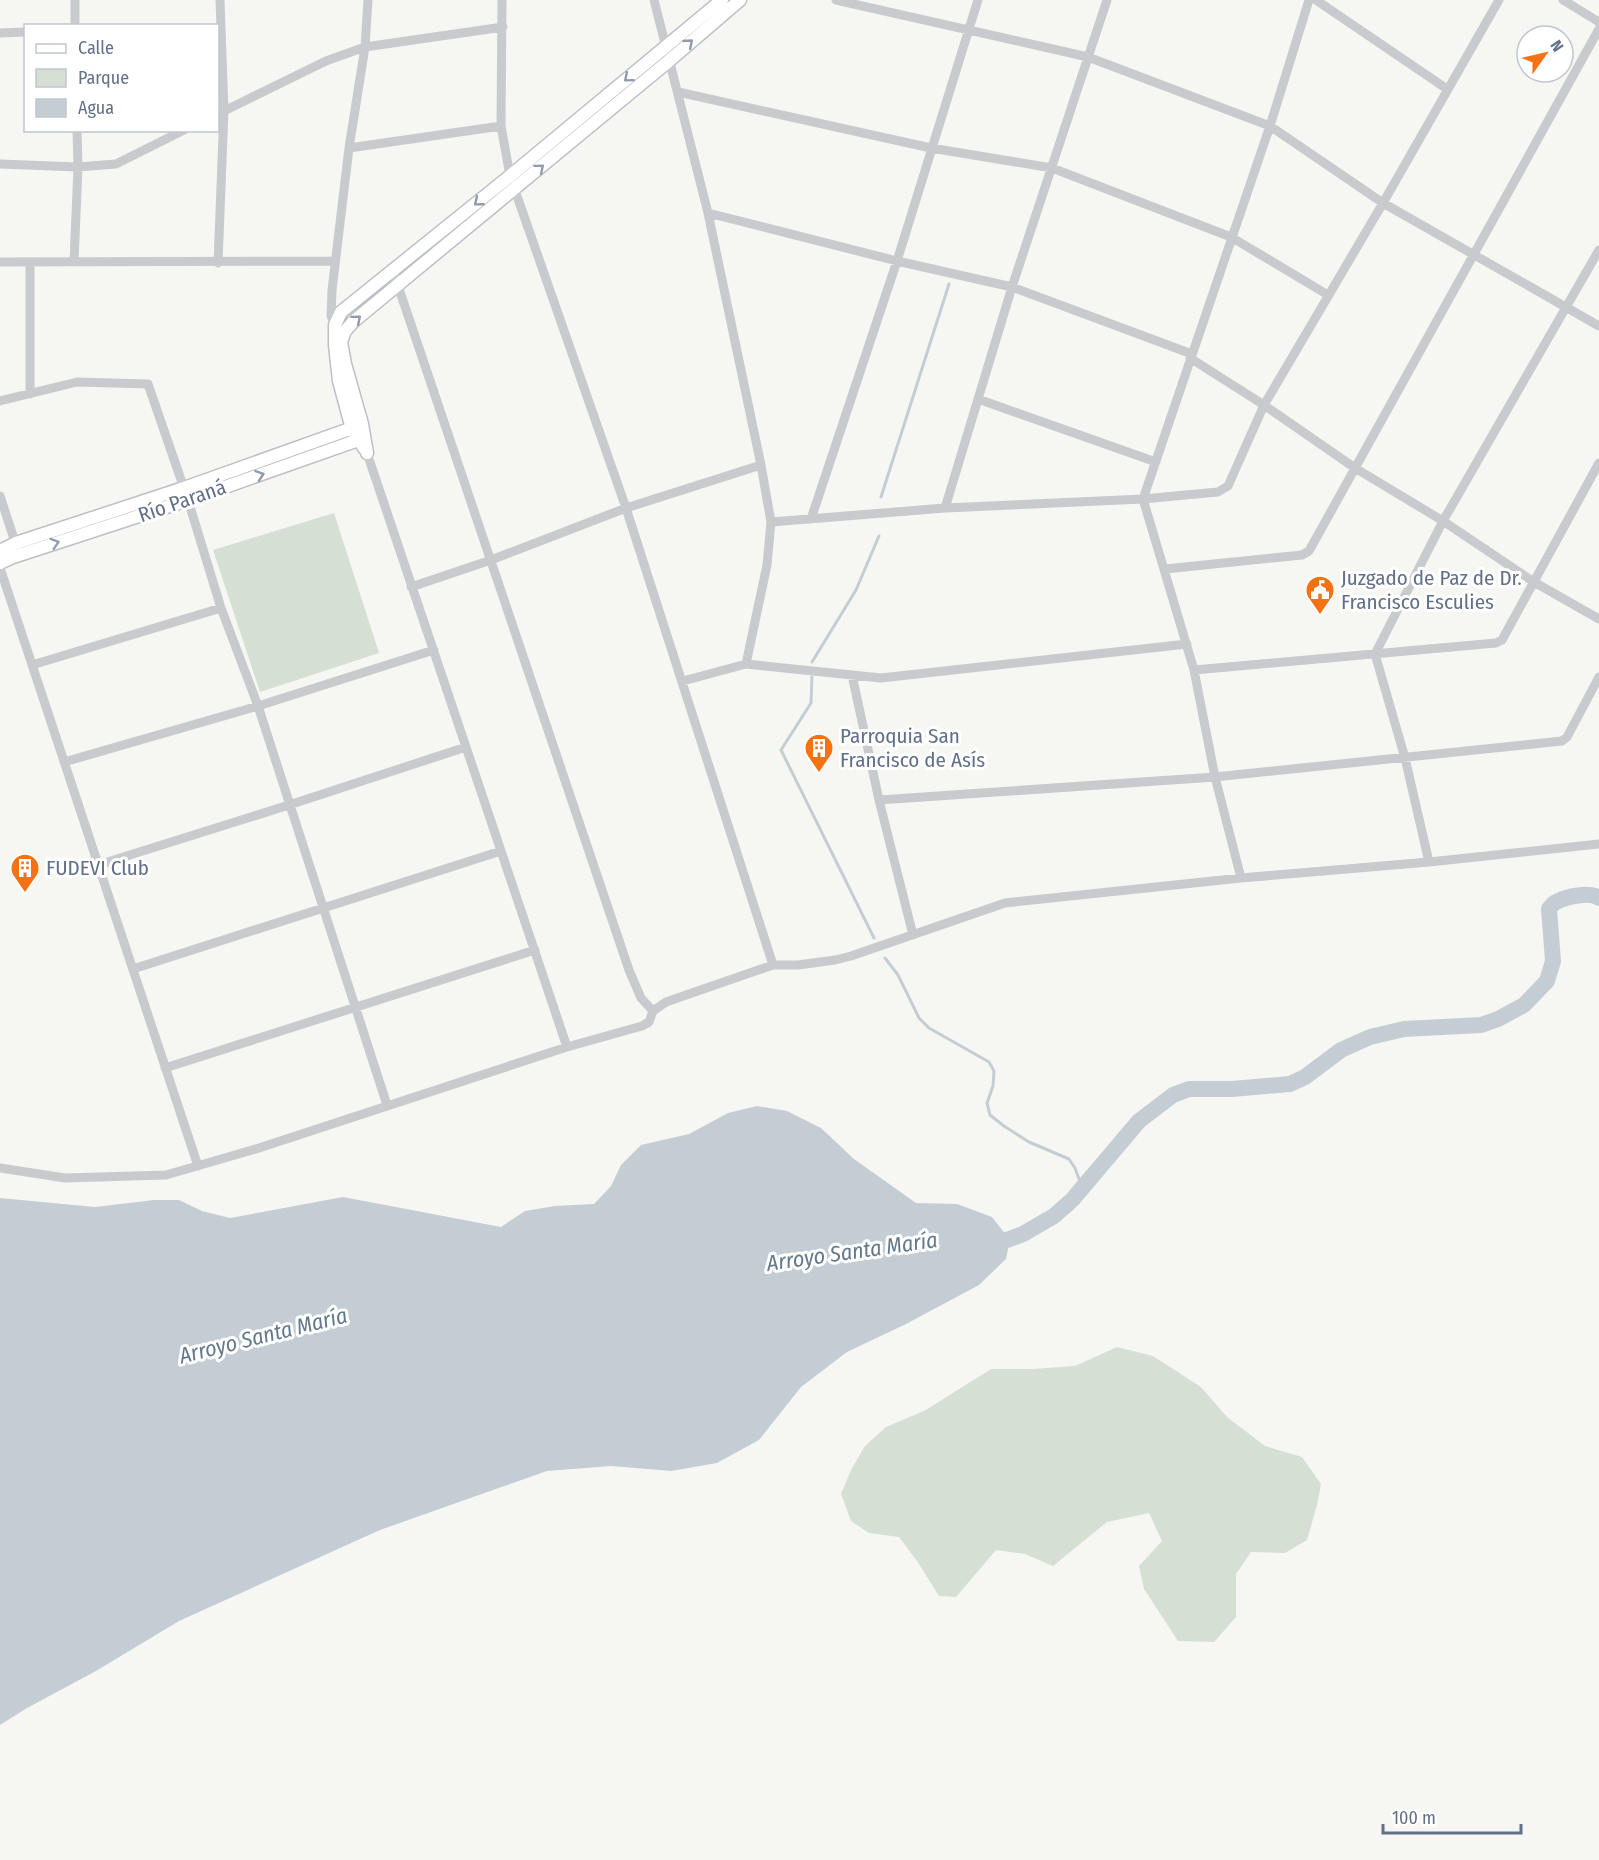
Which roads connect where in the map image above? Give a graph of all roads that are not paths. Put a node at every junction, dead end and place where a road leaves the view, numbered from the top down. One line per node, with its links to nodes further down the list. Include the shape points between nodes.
1 (75, 0): 16 (street)
2 (220, 0): 20 (street)
3 (368, 0): 23 (street)
4 (501, 0): 17 (street)
5 (654, 0): 24 (street)
6 (722, 0): 24 (street)
7 (740, 0): 26 (street, one-way to 7)
8 (836, 0): 19 (street)
9 (978, 0): 19 (street)
10 (1107, 0): 25 (street)
11 (1309, 0): 31 (street)
12 (1316, 0): 27 (street)
13 (1499, 0): 27 (street)
14 (1563, 0): 15 (street)
15 (1599, 22)
16 (75, 24)
17 (503, 27): 23 (street); 30 (street)
18 (1599, 29): 45 (street)
19 (968, 30): 25 (street); 35 (street)
20 (219, 31): 29 (street)
21 (24, 32): 22 (street)
22 (0, 33)
23 (365, 47): 29 (street, via 326,61); 34 (street)
24 (666, 47): 26 (street); 39 (street, one-way to 39)
25 (1088, 57): 31 (street); 38 (street)
26 (670, 60): 28 (street); 40 (street, one-way to 26)
27 (1447, 89): 41 (street)
28 (678, 92): 35 (street); 42 (street)
29 (221, 112): 51 (street)
30 (501, 126): 34 (street); 39 (street)
31 (1269, 126): 41 (street); 43 (street)
32 (77, 132): 37 (street)
33 (180, 132): 37 (street, via 117,164)
34 (349, 148): 46 (street)
35 (931, 148): 38 (street); 47 (street)
36 (0, 164): 37 (street)
37 (78, 167): 50 (street)
38 (1052, 168): 43 (street); 54 (street)
39 (510, 176): 40 (street); 52 (street, one-way to 52)
40 (515, 189): 53 (street); 74 (street)
41 (1383, 203): 45 (street); 55 (street)
42 (708, 213): 47 (street); 69 (street)
43 (1231, 237): 55 (street); 59 (street)
44 (1599, 250): 56 (street)
45 (1473, 256): 56 (street); 70 (street)
46 (335, 261): 51 (street); 57 (street, via 331,316)
47 (897, 261): 54 (street); 76 (street)
48 (0, 262): 49 (street)
49 (30, 262): 50 (street); 60 (street)
50 (74, 262): 51 (street)
51 (218, 263)
52 (393, 271): 53 (street); 57 (street, via 341,312)
53 (398, 286): 64 (street, one-way to 53, via 341,342 354,321); 81 (street)
54 (1012, 287): 59 (street); 61 (street)
55 (1328, 295): 63 (street)
56 (1565, 307): 58 (street); 77 (street)
57 (335, 325): 64 (street, via 339,381)
58 (1599, 326)
59 (1191, 356): 63 (street); 67 (street)
60 (30, 394): 62 (street); 71 (street, via 77,382 148,384)
61 (978, 399): 67 (street); 75 (street)
62 (0, 401)
63 (1264, 405): 70 (street); 73 (street, via 1228,486 1218,492)
64 (357, 427): 65 (street); 71 (street, Río Paraná)
65 (362, 439): 66 (street); 71 (street, Río Paraná, one-way to 65)
66 (367, 453): 85 (street)
67 (1156, 462): 73 (street)
68 (1599, 463): 84 (street)
69 (761, 465): 74 (street); 78 (street)
70 (1355, 468): 77 (street); 83 (street, via 1309,551 1302,555)
71 (186, 494): 79 (street, Río Paraná); 86 (street)
72 (0, 496): 79 (street)
73 (1143, 499): 75 (street); 83 (street)
74 (626, 508): 81 (street); 96 (street)
75 (945, 508): 76 (street)
76 (811, 519): 78 (street)
77 (1443, 521): 84 (street); 90 (street)
78 (771, 522): 92 (street, via 767,565)
79 (17, 549): 80 (street, Río Paraná); 82 (street, Río Paraná)
80 (0, 551)
81 (491, 560): 85 (street); 115 (street, via 629,970 641,998)
82 (0, 566): 91 (street)
83 (1165, 569): 88 (street)
84 (1534, 582): 87 (street); 90 (street, via 1502,640 1496,643)
85 (411, 587): 89 (street)
86 (220, 608): 91 (street); 97 (street)
87 (1599, 620)
88 (1187, 644): 93 (street); 94 (street, via 881,678)
89 (434, 650): 97 (street); 98 (street)
90 (1375, 654): 93 (street); 99 (street)
91 (32, 664): 100 (street)
92 (746, 664): 94 (street); 96 (street)
93 (1194, 670): 101 (street)
94 (852, 675): 102 (street)
95 (1599, 677): 99 (street, via 1562,741)
96 (683, 681): 112 (street)
97 (258, 706): 100 (street); 103 (street)
98 (466, 747): 103 (street); 105 (street)
99 (1405, 758): 101 (street); 106 (street)
100 (64, 762): 107 (street)
101 (1215, 777): 102 (street); 108 (street)
102 (879, 800): 110 (street)
103 (289, 805): 107 (street); 109 (street)
104 (1599, 844): 106 (street)
105 (501, 851): 109 (street); 111 (street)
106 (1429, 862): 108 (street)
107 (98, 865): 113 (street)
108 (1241, 879): 110 (street, via 1005,903)
109 (323, 907): 113 (street); 114 (street)
110 (913, 935): 112 (street, via 835,960)
111 (535, 950): 114 (street); 116 (street)
112 (773, 965): 115 (street, via 666,1002)
113 (133, 969): 117 (street)
114 (355, 1006): 117 (street); 118 (street)
115 (653, 1011): 116 (street, via 649,1022 642,1026)
116 (567, 1047): 118 (street)
117 (165, 1068): 119 (street)
118 (387, 1105): 119 (street)
119 (198, 1166): 120 (street, via 166,1175 65,1178)
120 (0, 1168)

